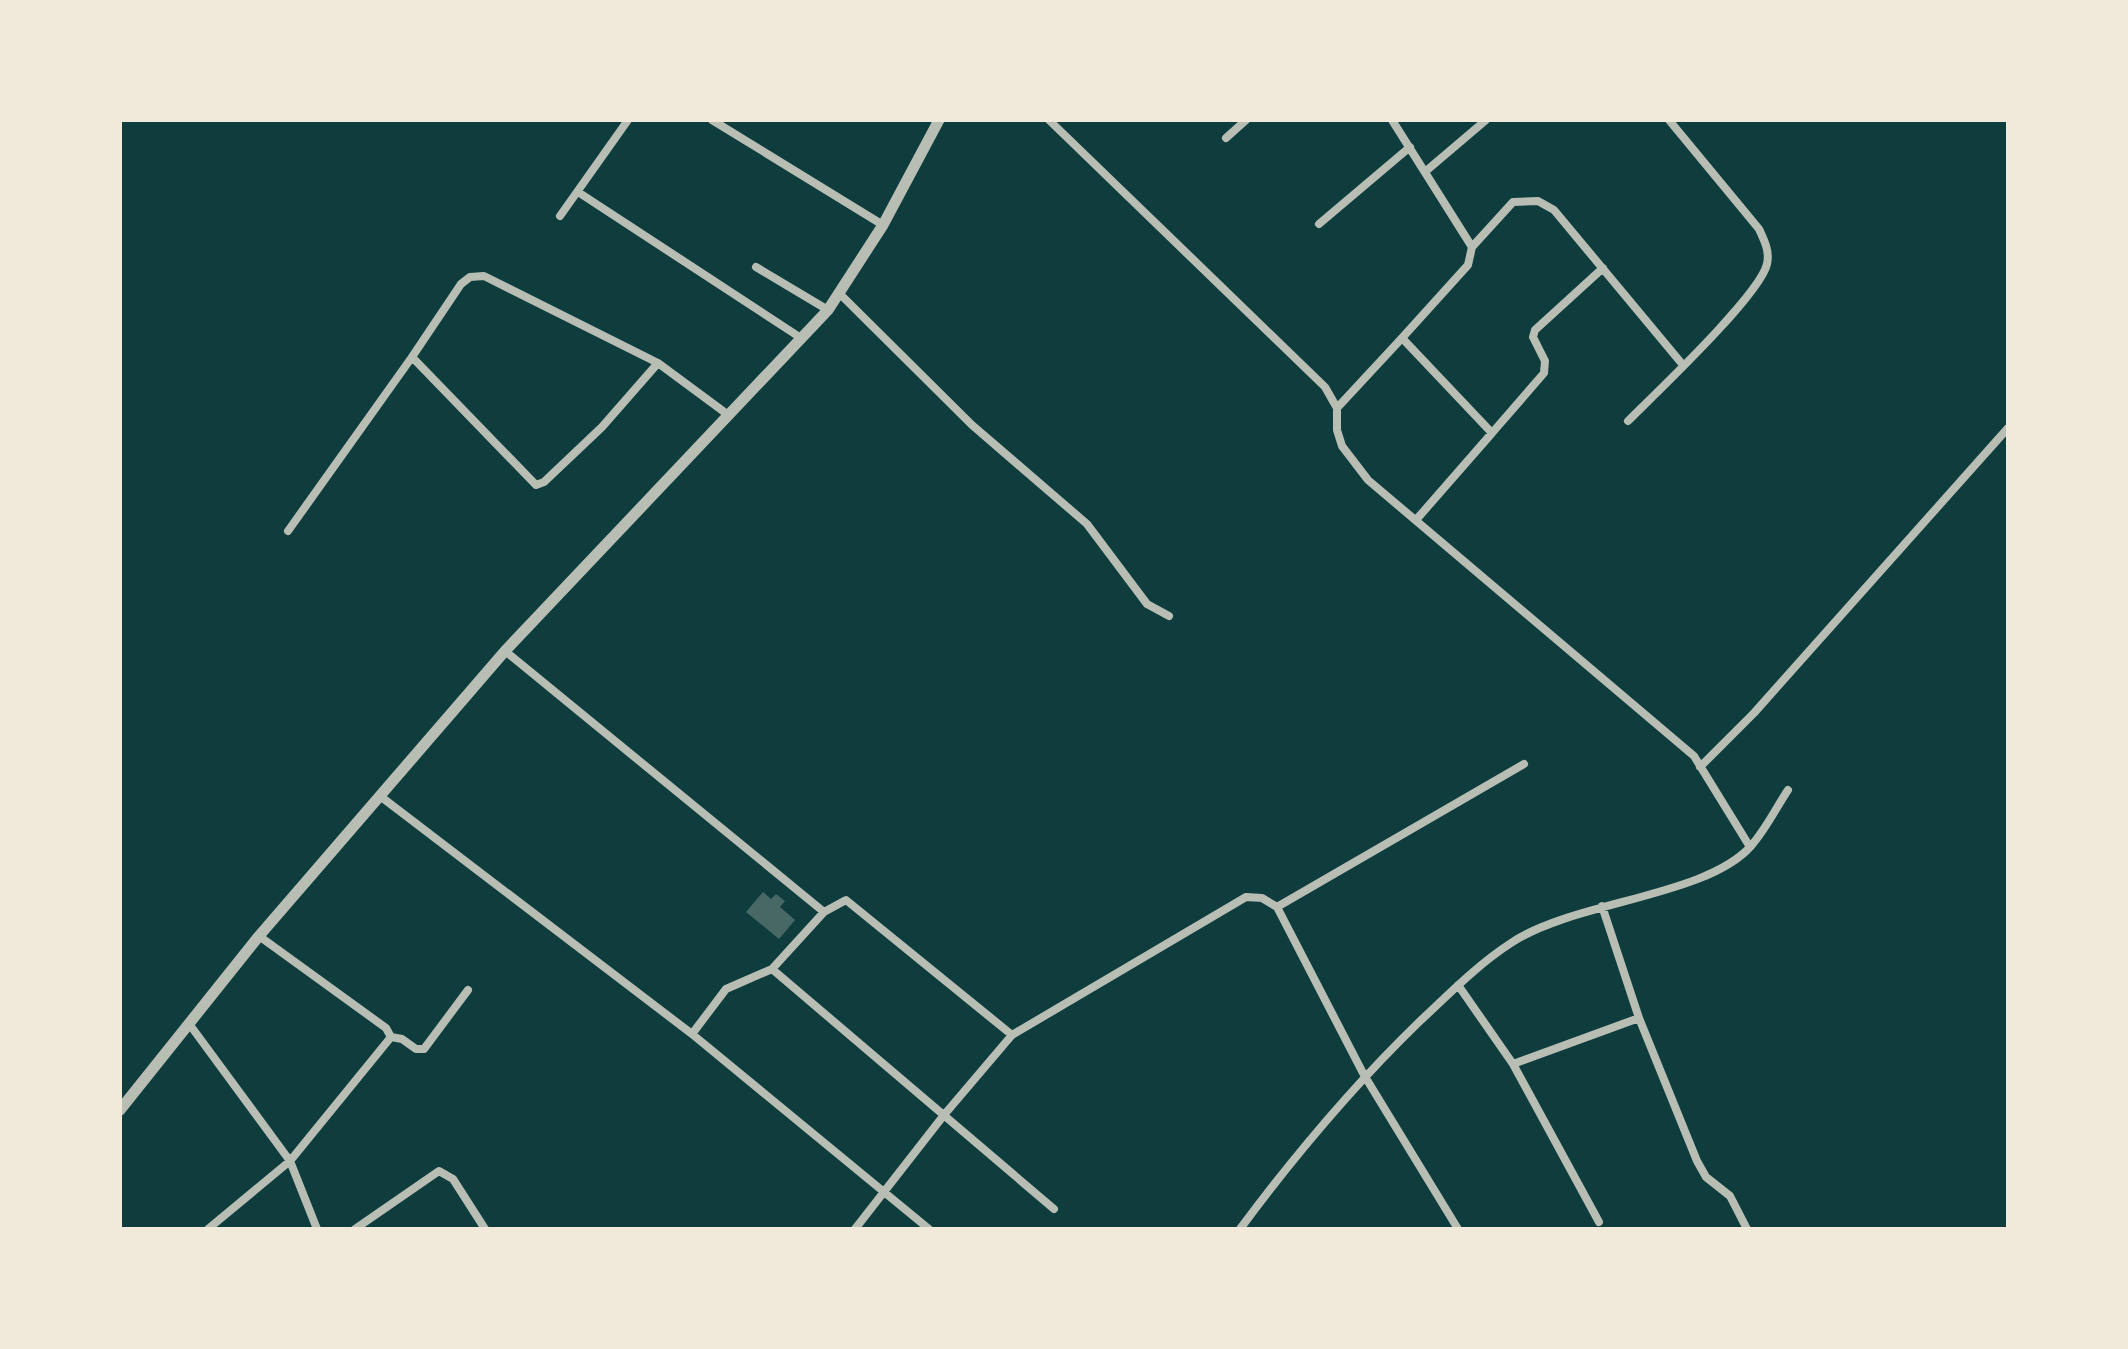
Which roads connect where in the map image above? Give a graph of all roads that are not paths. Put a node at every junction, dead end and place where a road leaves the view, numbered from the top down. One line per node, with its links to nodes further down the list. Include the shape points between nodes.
1 (628, 120): 12 (street)
2 (712, 120): 15 (street)
3 (939, 120): 15 (street)
4 (1049, 120): 26 (street, via 1325,387)
5 (1246, 120): 9 (street)
6 (1392, 120): 10 (street)
7 (1486, 120): 11 (street)
8 (1669, 120): 25 (street, via 1759,229 1767,247 1761,278)
9 (1226, 138)
10 (1410, 147): 11 (street); 14 (street)
11 (1426, 171): 16 (street)
12 (578, 192): 13 (street); 21 (street)
13 (560, 216)
14 (1319, 224)
15 (883, 225): 19 (street)
16 (1472, 247): 18 (street, via 1513,202 1538,201 1554,210); 22 (street, via 1468,265)
17 (756, 267): 20 (street)
18 (1603, 268): 25 (street); 30 (street, via 1535,330 1544,373)
19 (840, 294): 20 (street); 33 (street, via 972,425 1087,524 1147,604)
20 (828, 310): 21 (street)
21 (801, 338): 27 (street)
22 (1402, 338): 26 (street); 30 (street)
23 (412, 357): 24 (street, via 461,284 484,276); 24 (street, via 536,485 602,427); 32 (street)
24 (658, 363): 27 (street)
25 (1683, 365): 28 (street)
26 (1337, 408): 31 (street, via 1342,446 1368,480)
27 (727, 414): 34 (street)
28 (1628, 421)
29 (2008, 428): 36 (street)
30 (1492, 433): 31 (street)
31 (1416, 520): 36 (street, via 1652,717)
32 (288, 531)
33 (1169, 616)
34 (505, 651): 38 (street); 42 (street)
35 (1524, 764): 41 (street)
36 (1700, 767): 39 (street)
37 (1788, 790): 39 (street)
38 (380, 796): 43 (street); 49 (street)
39 (1750, 847): 40 (street, via 1707,876)
40 (1602, 906): 45 (street, via 1512,942); 47 (street)
41 (1277, 907): 50 (street, via 1246,897); 53 (street)
42 (824, 912): 44 (street); 50 (street, via 837,902 853,902)
43 (259, 936): 48 (street); 51 (street, via 386,1028)
44 (772, 969): 49 (street, via 726,989); 55 (street)
45 (1458, 985): 52 (street); 53 (street)
46 (468, 990): 51 (street, via 424,1049)
47 (1639, 1018): 52 (street); 68 (street, via 1697,1161 1706,1177 1730,1196)
48 (190, 1025): 54 (street); 56 (street)
49 (692, 1034): 57 (street)
50 (1012, 1035): 55 (street)
51 (391, 1037): 56 (street)
52 (1513, 1064): 59 (street)
53 (1364, 1075): 66 (street); 67 (street)
54 (120, 1110)
55 (944, 1115): 57 (street); 58 (street)
56 (290, 1161): 60 (street); 61 (street)
57 (884, 1192): 64 (street); 65 (street)
58 (1054, 1209)
59 (1599, 1222)
60 (208, 1229)
61 (317, 1229)
62 (355, 1229): 63 (street, via 439,1171 453,1179)
63 (485, 1229)
64 (855, 1229)
65 (929, 1229)
66 (1240, 1229)
67 (1458, 1229)
68 (1747, 1229)

